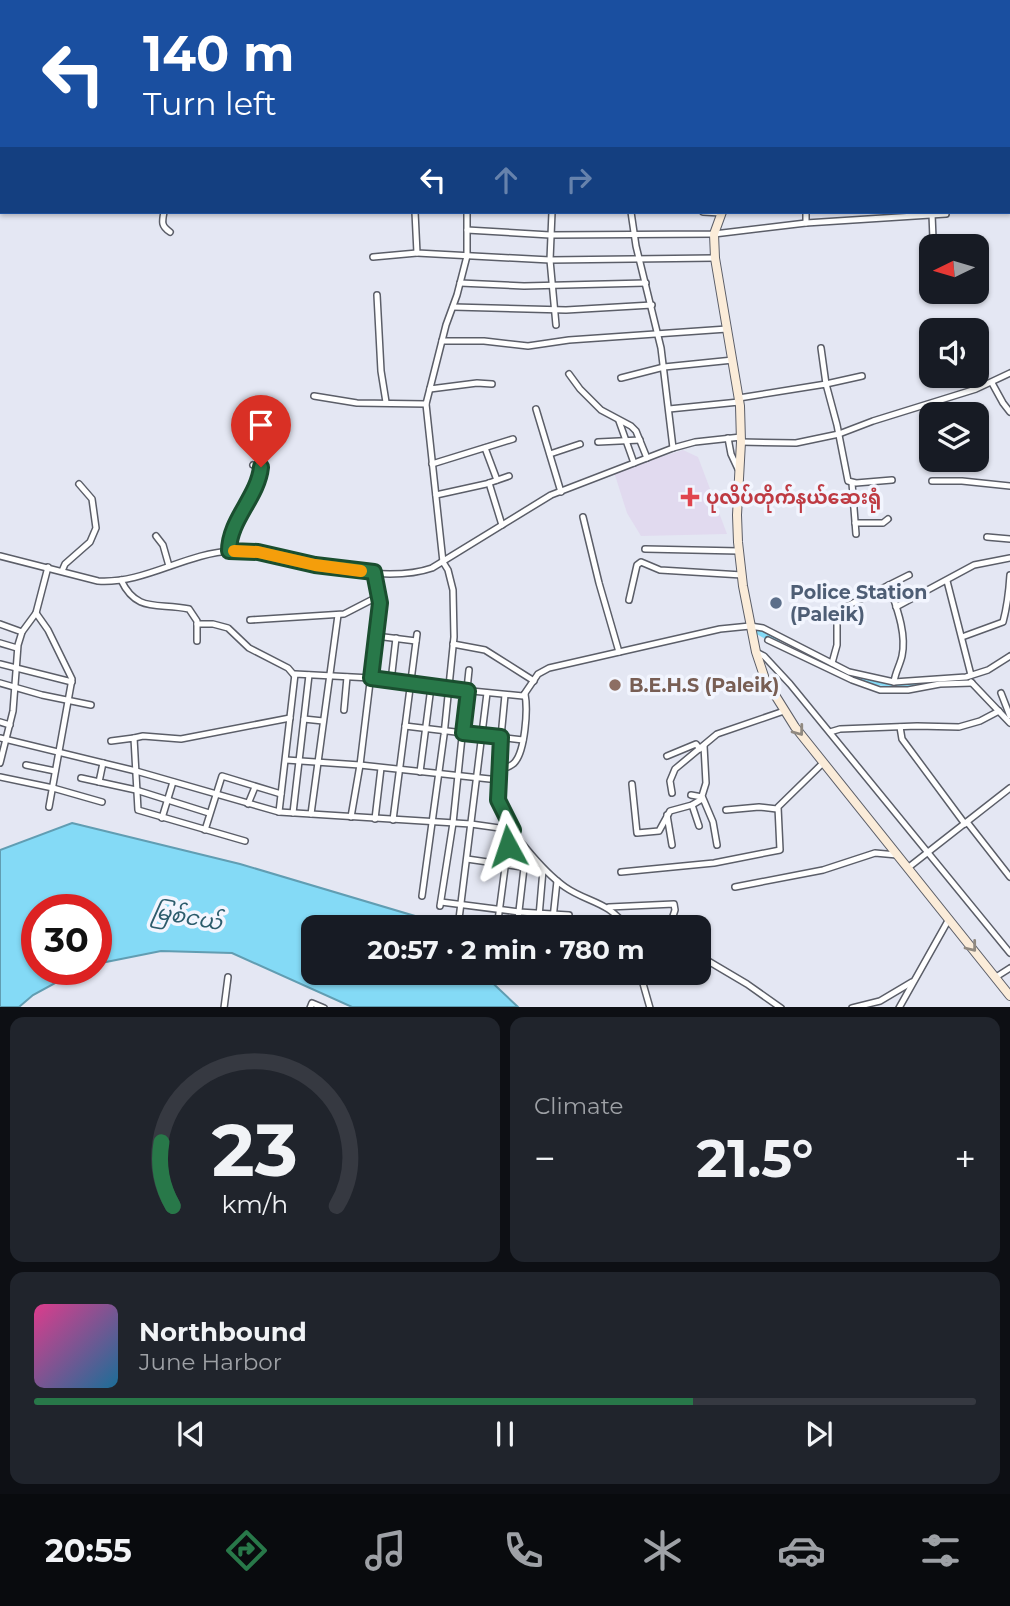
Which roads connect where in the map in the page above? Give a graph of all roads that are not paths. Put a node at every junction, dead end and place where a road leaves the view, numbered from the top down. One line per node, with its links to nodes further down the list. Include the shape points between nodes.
1 (163, 214): 15 (street, via 161,223)
2 (415, 214): 20 (street)
3 (467, 214): 14 (street)
4 (552, 214): 18 (street)
5 (631, 214): 19 (street)
6 (721, 214): 16 (street)
7 (806, 214): 13 (street)
8 (843, 214): 12 (street)
9 (908, 214): 11 (street)
10 (935, 214): 17 (street)
11 (880, 215): 12 (street)
12 (843, 221): 13 (street)
13 (806, 223): 16 (street)
14 (467, 230): 18 (street); 21 (street)
15 (170, 232)
16 (714, 234): 19 (street); 23 (street)
17 (933, 234)
18 (550, 235): 19 (street); 24 (street)
19 (634, 235): 25 (street)
20 (417, 253): 21 (street); 22 (street)
21 (467, 256): 24 (street); 26 (street)
22 (373, 257)
23 (715, 258): 25 (street); 34 (street)
24 (550, 260): 25 (street); 28 (street)
25 (639, 260): 27 (street)
26 (460, 282): 28 (street); 31 (street)
27 (646, 283): 28 (street); 30 (street)
28 (551, 286): 32 (street)
29 (377, 295): 50 (street)
30 (652, 305): 32 (street); 35 (street)
31 (453, 307): 32 (street); 36 (street)
32 (554, 309): 33 (street)
33 (556, 325)
34 (727, 329): 35 (street); 38 (street)
35 (658, 333): 36 (street, via 528,346); 39 (street)
36 (442, 341): 47 (street)
37 (821, 348): 46 (street)
38 (733, 360): 39 (street); 49 (street)
39 (664, 368): 43 (street); 53 (street)
40 (1010, 373): 44 (street)
41 (569, 374): 55 (street, via 601,410)
42 (862, 376): 46 (street)
43 (621, 378)
44 (992, 383): 54 (street); 56 (street)
45 (492, 384): 47 (street)
46 (826, 384): 49 (street); 56 (street)
47 (430, 389): 51 (street)
48 (314, 396): 50 (street)
49 (739, 400): 53 (street); 59 (street)
50 (386, 402): 51 (street)
51 (426, 404): 69 (street)
52 (536, 409): 66 (street)
53 (669, 409): 65 (street)
54 (1010, 412)
55 (619, 421): 60 (street); 61 (street, via 631,426)
56 (838, 433): 59 (street, via 796,443); 77 (street, via 846,478)
57 (728, 438): 59 (street); 65 (street); 71 (street)
58 (513, 439): 64 (street)
59 (741, 439): 71 (street)
60 (624, 440): 61 (street); 62 (street); 68 (street)
61 (640, 440): 67 (street)
62 (598, 442)
63 (580, 444): 66 (street)
64 (485, 448): 69 (street); 73 (street)
65 (673, 448): 67 (street)
66 (550, 454): 80 (street)
67 (647, 458): 68 (street)
68 (634, 463): 80 (street)
69 (432, 464): 81 (street)
70 (253, 465): 91 (street, via 261,467 256,487 234,529)
71 (739, 472): 92 (street)
72 (509, 475): 73 (street)
73 (497, 480): 76 (street)
74 (892, 480): 77 (street)
75 (932, 481): 79 (street)
76 (489, 483): 81 (street); 85 (street)
77 (852, 483): 84 (street)
78 (79, 484): 98 (street, via 92,499 96,528 90,542)
79 (1010, 486)
80 (561, 492): 85 (street)
81 (436, 495): 95 (street)
82 (583, 517): 125 (street)
83 (888, 520): 84 (street)
84 (855, 523): 86 (street)
85 (502, 525): 95 (street)
86 (856, 534)
87 (156, 536): 96 (street)
88 (987, 537): 89 (street)
89 (1010, 538)
90 (645, 549): 92 (street)
91 (229, 551): 96 (street); 99 (street)
92 (739, 551): 100 (street)
93 (0, 556): 97 (street)
94 (1010, 558): 104 (street, via 978,564)
95 (443, 562): 99 (street, via 410,573); 123 (street, via 454,598)
96 (169, 566): 103 (street)
97 (48, 567): 98 (street); 109 (street)
98 (62, 571): 103 (street)
99 (374, 572): 106 (street)
100 (742, 575): 107 (street, via 660,570 641,562); 115 (street)
101 (909, 575): 105 (street)
102 (1010, 575): 112 (street, via 1004,609)
103 (121, 580): 114 (street, via 139,602 188,608)
104 (947, 581): 108 (street); 118 (street)
105 (889, 585): 108 (street); 128 (street, via 838,612)
106 (379, 596): 110 (street); 117 (street)
107 (629, 600)
108 (896, 607): 141 (street, via 902,654)
109 (36, 613): 116 (street); 140 (street)
110 (338, 615): 111 (street); 134 (street)
111 (250, 620)
112 (1007, 620): 118 (street)
113 (0, 624): 116 (street)
114 (197, 624): 121 (street); 132 (street, via 228,628 250,648)
115 (750, 626): 125 (street); 126 (street); 128 (street, via 763,628)
116 (22, 632): 124 (street)
117 (376, 636): 119 (street); 136 (street)
118 (962, 637): 137 (street)
119 (396, 638): 138 (street); 143 (street, via 416,637)
120 (768, 640): 144 (street, via 868,687)
121 (197, 641)
122 (0, 643): 124 (street)
123 (453, 644): 139 (street, via 485,650); 147 (street)
124 (17, 648): 130 (street)
125 (619, 652): 139 (street, via 543,670)
126 (756, 652): 156 (street); 168 (street)
127 (1010, 656): 137 (street)
128 (832, 663): 141 (street, via 859,675)
129 (0, 664): 130 (street)
130 (15, 669): 140 (street); 145 (street)
131 (469, 670): 148 (street)
132 (294, 675): 133 (street); 158 (street)
133 (309, 675): 134 (street); 159 (street)
134 (329, 676): 135 (street); 161 (street)
135 (347, 677): 136 (street); 155 (street)
136 (371, 678): 138 (street); 186 (street)
137 (970, 679): 144 (street); 144 (street); 157 (street)
138 (391, 681): 143 (street)
139 (534, 681): 151 (street)
140 (72, 682): 153 (street)
141 (894, 682): 144 (street)
142 (0, 683): 145 (street)
143 (411, 684): 146 (street); 164 (street)
144 (910, 686)
145 (15, 687): 153 (street); 163 (street)
146 (431, 687): 147 (street); 166 (street)
147 (448, 689): 148 (street); 167 (street)
148 (468, 691): 149 (street); 169 (street)
149 (487, 693): 152 (street); 170 (street)
150 (1001, 693): 160 (street)
151 (525, 694): 152 (street); 174 (street)
152 (505, 695): 171 (street)
153 (68, 701): 154 (street); 177 (street)
154 (91, 705)
155 (344, 710)
156 (784, 711): 176 (street); 184 (street, one-way to 184)
157 (999, 711): 160 (street); 165 (street, via 959,727)
158 (290, 718): 172 (street, via 181,739); 180 (street)
159 (304, 719): 161 (street); 181 (street)
160 (1009, 719)
161 (323, 721): 182 (street)
162 (0, 722): 163 (street)
163 (10, 725): 173 (street)
164 (405, 726): 166 (street); 188 (street)
165 (901, 727): 168 (street); 229 (street, via 902,739)
166 (425, 729): 167 (street); 192 (street)
167 (444, 731): 169 (street); 193 (street)
168 (830, 732): 237 (street)
169 (463, 733): 170 (street); 194 (street)
170 (482, 735): 171 (street); 197 (street)
171 (501, 737): 174 (street); 189 (street)
172 (134, 738): 175 (street); 191 (street)
173 (4, 739): 177 (street); 179 (street)
174 (523, 740): 189 (street, via 514,763)
175 (111, 741)
176 (700, 746): 178 (street); 206 (street, via 675,769); 210 (street, via 706,774)
177 (59, 752): 183 (street); 190 (street)
178 (667, 755)
179 (1, 759)
180 (286, 761): 181 (street); 208 (street)
181 (299, 761): 182 (street); 220 (street)
182 (318, 762): 186 (street); 221 (street)
183 (103, 763): 191 (street); 199 (street)
184 (824, 763): 216 (street); 238 (street)
185 (26, 765): 190 (street)
186 (360, 765): 187 (street); 222 (street)
187 (381, 768): 188 (street); 224 (street)
188 (400, 770): 192 (street); 226 (street)
189 (499, 770): 198 (street)
190 (55, 771): 203 (street)
191 (136, 771): 200 (street); 205 (street)
192 (420, 772): 193 (street)
193 (438, 774): 194 (street); 227 (street)
194 (458, 776): 197 (street); 228 (street)
195 (0, 777): 203 (street)
196 (81, 778): 199 (street)
197 (477, 778): 198 (street); 230 (street)
198 (499, 780): 232 (street, via 499,806)
199 (99, 782): 205 (street)
200 (173, 782): 207 (street); 211 (street)
201 (632, 784): 225 (street, via 637,832 659,831)
202 (255, 787): 207 (street, via 222,776); 208 (street); 213 (street)
203 (52, 788): 212 (street); 215 (street)
204 (1009, 789): 229 (street)
205 (136, 790): 211 (street); 223 (street, via 137,809)
206 (672, 793)
207 (215, 794): 213 (street); 219 (street)
208 (281, 794): 218 (street)
209 (691, 795): 210 (street)
210 (702, 798): 214 (street); 236 (street)
211 (168, 799): 219 (street); 223 (street)
212 (102, 802)
213 (248, 804): 218 (street)
214 (692, 805): 225 (street, via 670,811); 231 (street)
215 (49, 807)
216 (777, 809): 217 (street); 244 (street, via 780,849 713,863)
217 (726, 810)
218 (279, 812): 220 (street)
219 (209, 813): 233 (street)
220 (293, 813): 221 (street)
221 (311, 814): 222 (street)
222 (351, 817): 224 (street)
223 (162, 818): 233 (street)
224 (374, 819): 226 (street)
225 (666, 819): 235 (street)
226 (393, 820): 227 (street)
227 (433, 822): 228 (street); 248 (street)
228 (453, 823): 230 (street); 249 (street, via 441,904)
229 (966, 823): 237 (street); 245 (street)
230 (471, 824): 232 (street); 239 (street)
231 (699, 826)
232 (511, 830): 240 (street); 243 (street)
233 (205, 831): 234 (street)
234 (245, 841)
235 (672, 845)
236 (717, 845)
237 (929, 852): 241 (street); 262 (street)
238 (900, 856): 241 (street); 247 (street, via 875,853 823,870)
239 (467, 859): 240 (street); 249 (street)
240 (505, 866): 242 (street); 251 (street)
241 (909, 867): 261 (street)
242 (524, 868): 243 (street); 252 (street)
243 (544, 870): 246 (street); 253 (street)
244 (621, 872)
245 (1010, 877)
246 (557, 881): 250 (street); 254 (street)
247 (735, 887)
248 (422, 896)
249 (461, 904): 251 (street); 255 (street)
250 (607, 907): 259 (street); 260 (street, via 674,904)
251 (499, 909): 252 (street); 256 (street)
252 (519, 912): 253 (street); 257 (street)
253 (540, 913): 254 (street)
254 (554, 914): 258 (street)
255 (460, 915)
256 (498, 915)
257 (519, 915)
258 (569, 915)
259 (618, 915)
260 (673, 915)
261 (950, 919): 266 (street, one-way to 266); 267 (street)
262 (1010, 953)
263 (711, 963): 274 (street)
264 (1010, 968): 266 (street)
265 (228, 977): 270 (street)
266 (996, 977): 269 (street)
267 (915, 981): 275 (street, via 880,1001); 276 (street)
268 (644, 985): 273 (street)
269 (1010, 996)
270 (224, 1007)
271 (310, 1007): 272 (street, via 312,1003)
272 (324, 1007)
273 (650, 1007)
274 (781, 1007)
275 (852, 1007)
276 (899, 1007)

